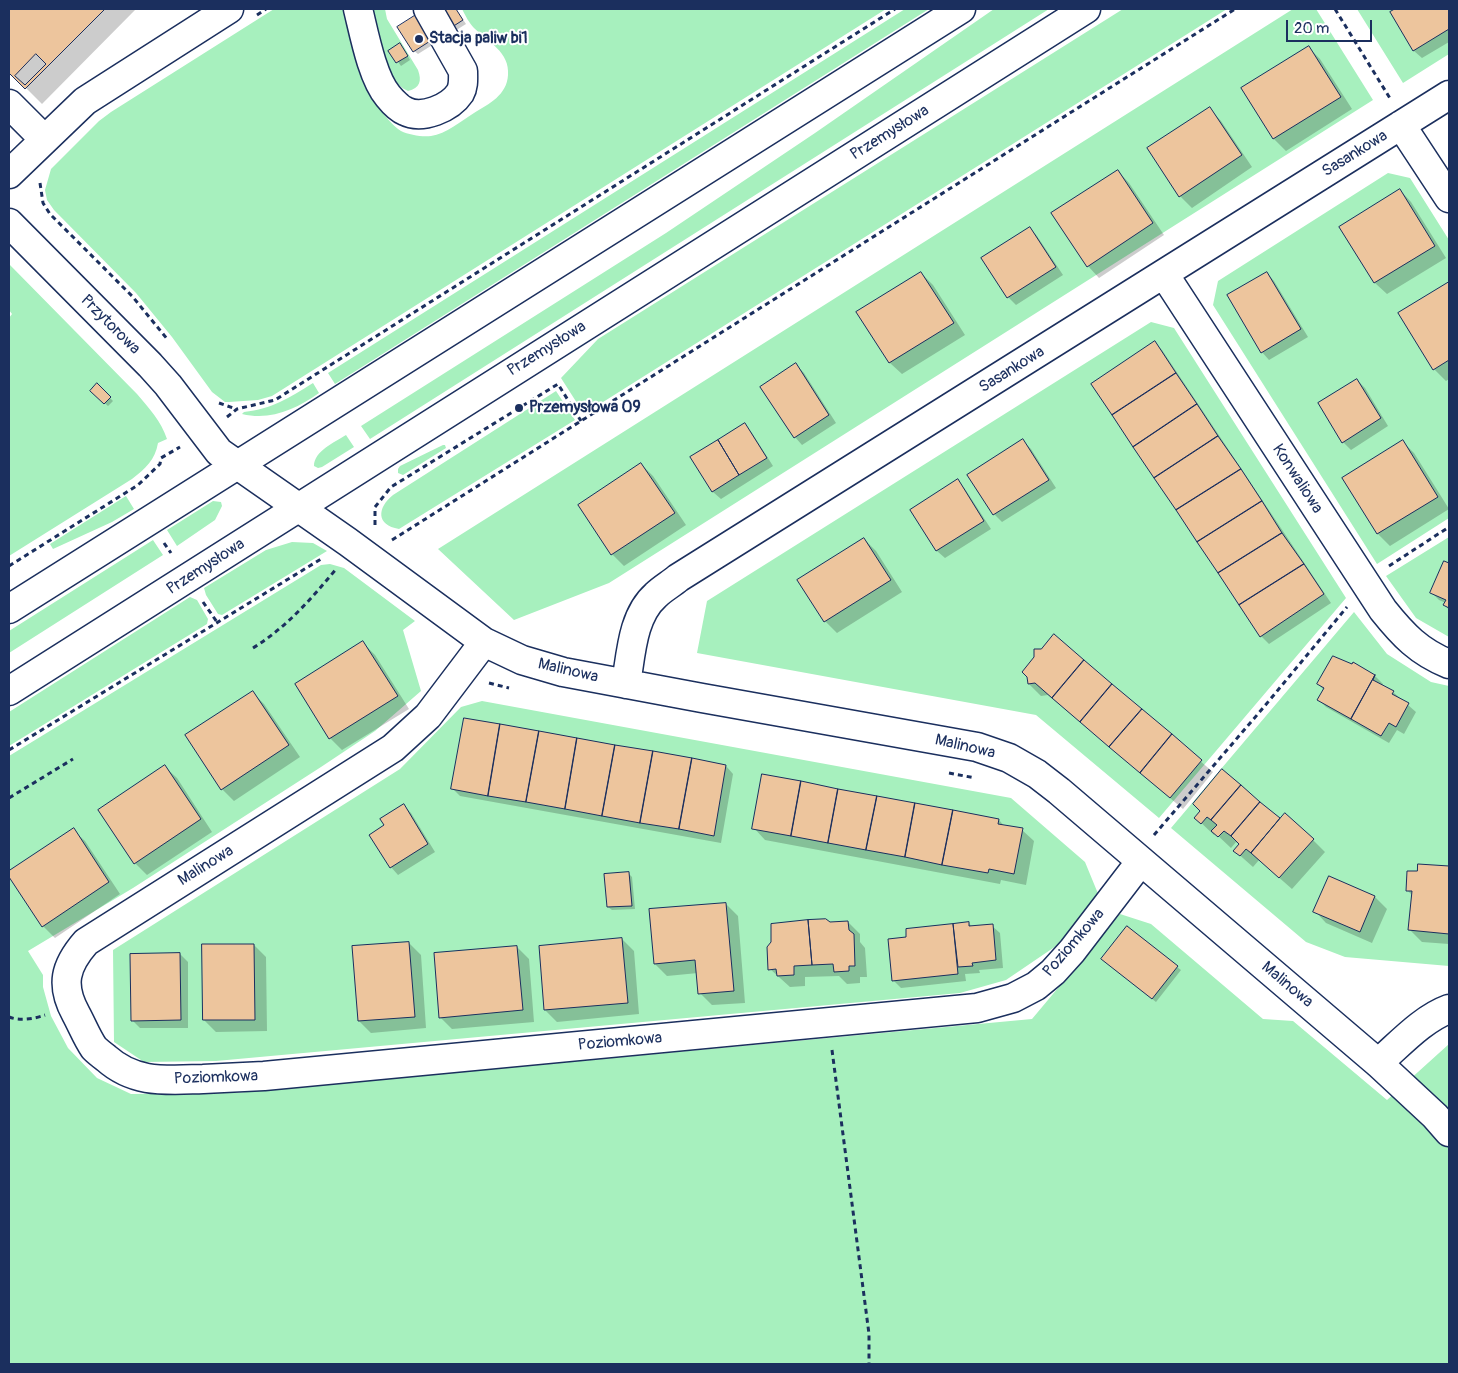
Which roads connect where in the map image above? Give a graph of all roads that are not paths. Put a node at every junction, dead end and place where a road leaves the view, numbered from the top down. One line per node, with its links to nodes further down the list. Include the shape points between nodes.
1 (229, 9): 9 (street, via 86,101)
2 (358, 9): 3 (street, via 376,72 388,95 406,112 421,114 437,111 452,102 464,81 463,70)
3 (428, 9)
4 (961, 9): 14 (street)
5 (1086, 9): 15 (street, Przemysłowa)
6 (1449, 95): 8 (street, Sasankowa)
7 (9, 104): 9 (street)
8 (1397, 114): 11 (street); 13 (street, Sasankowa)
9 (44, 140): 10 (street)
10 (9, 174)
11 (1449, 198)
12 (9, 223): 14 (street, Przytorowa, via 150,365 219,452)
13 (1164, 274): 18 (street, Konwaliowa, via 1383,610 1403,635 1423,651); 19 (street, Sasankowa, via 678,578 655,596 642,614 634,636)
14 (237, 466): 15 (street, Przytorowa); 16 (street)
15 (299, 507): 17 (street, Malinowa); 20 (street, Przemysłowa)
16 (9, 609)
17 (484, 642): 19 (street, Malinowa, via 522,660); 22 (street, Malinowa, via 428,716 393,748 86,942 74,955 68,970 66,986)
18 (1449, 664)
19 (626, 684): 21 (street, Malinowa, via 976,747 1009,758 1037,774)
20 (9, 691)
21 (1145, 852): 22 (street, Poziomkowa, via 1053,972 1013,998 977,1008 264,1076 172,1080 135,1076 115,1066 94,1048); 24 (street, Malinowa)
22 (70, 1005)
23 (1449, 1009): 24 (street, via 1423,1023)
24 (1378, 1063): 25 (street, Malinowa)
25 (1449, 1132)

